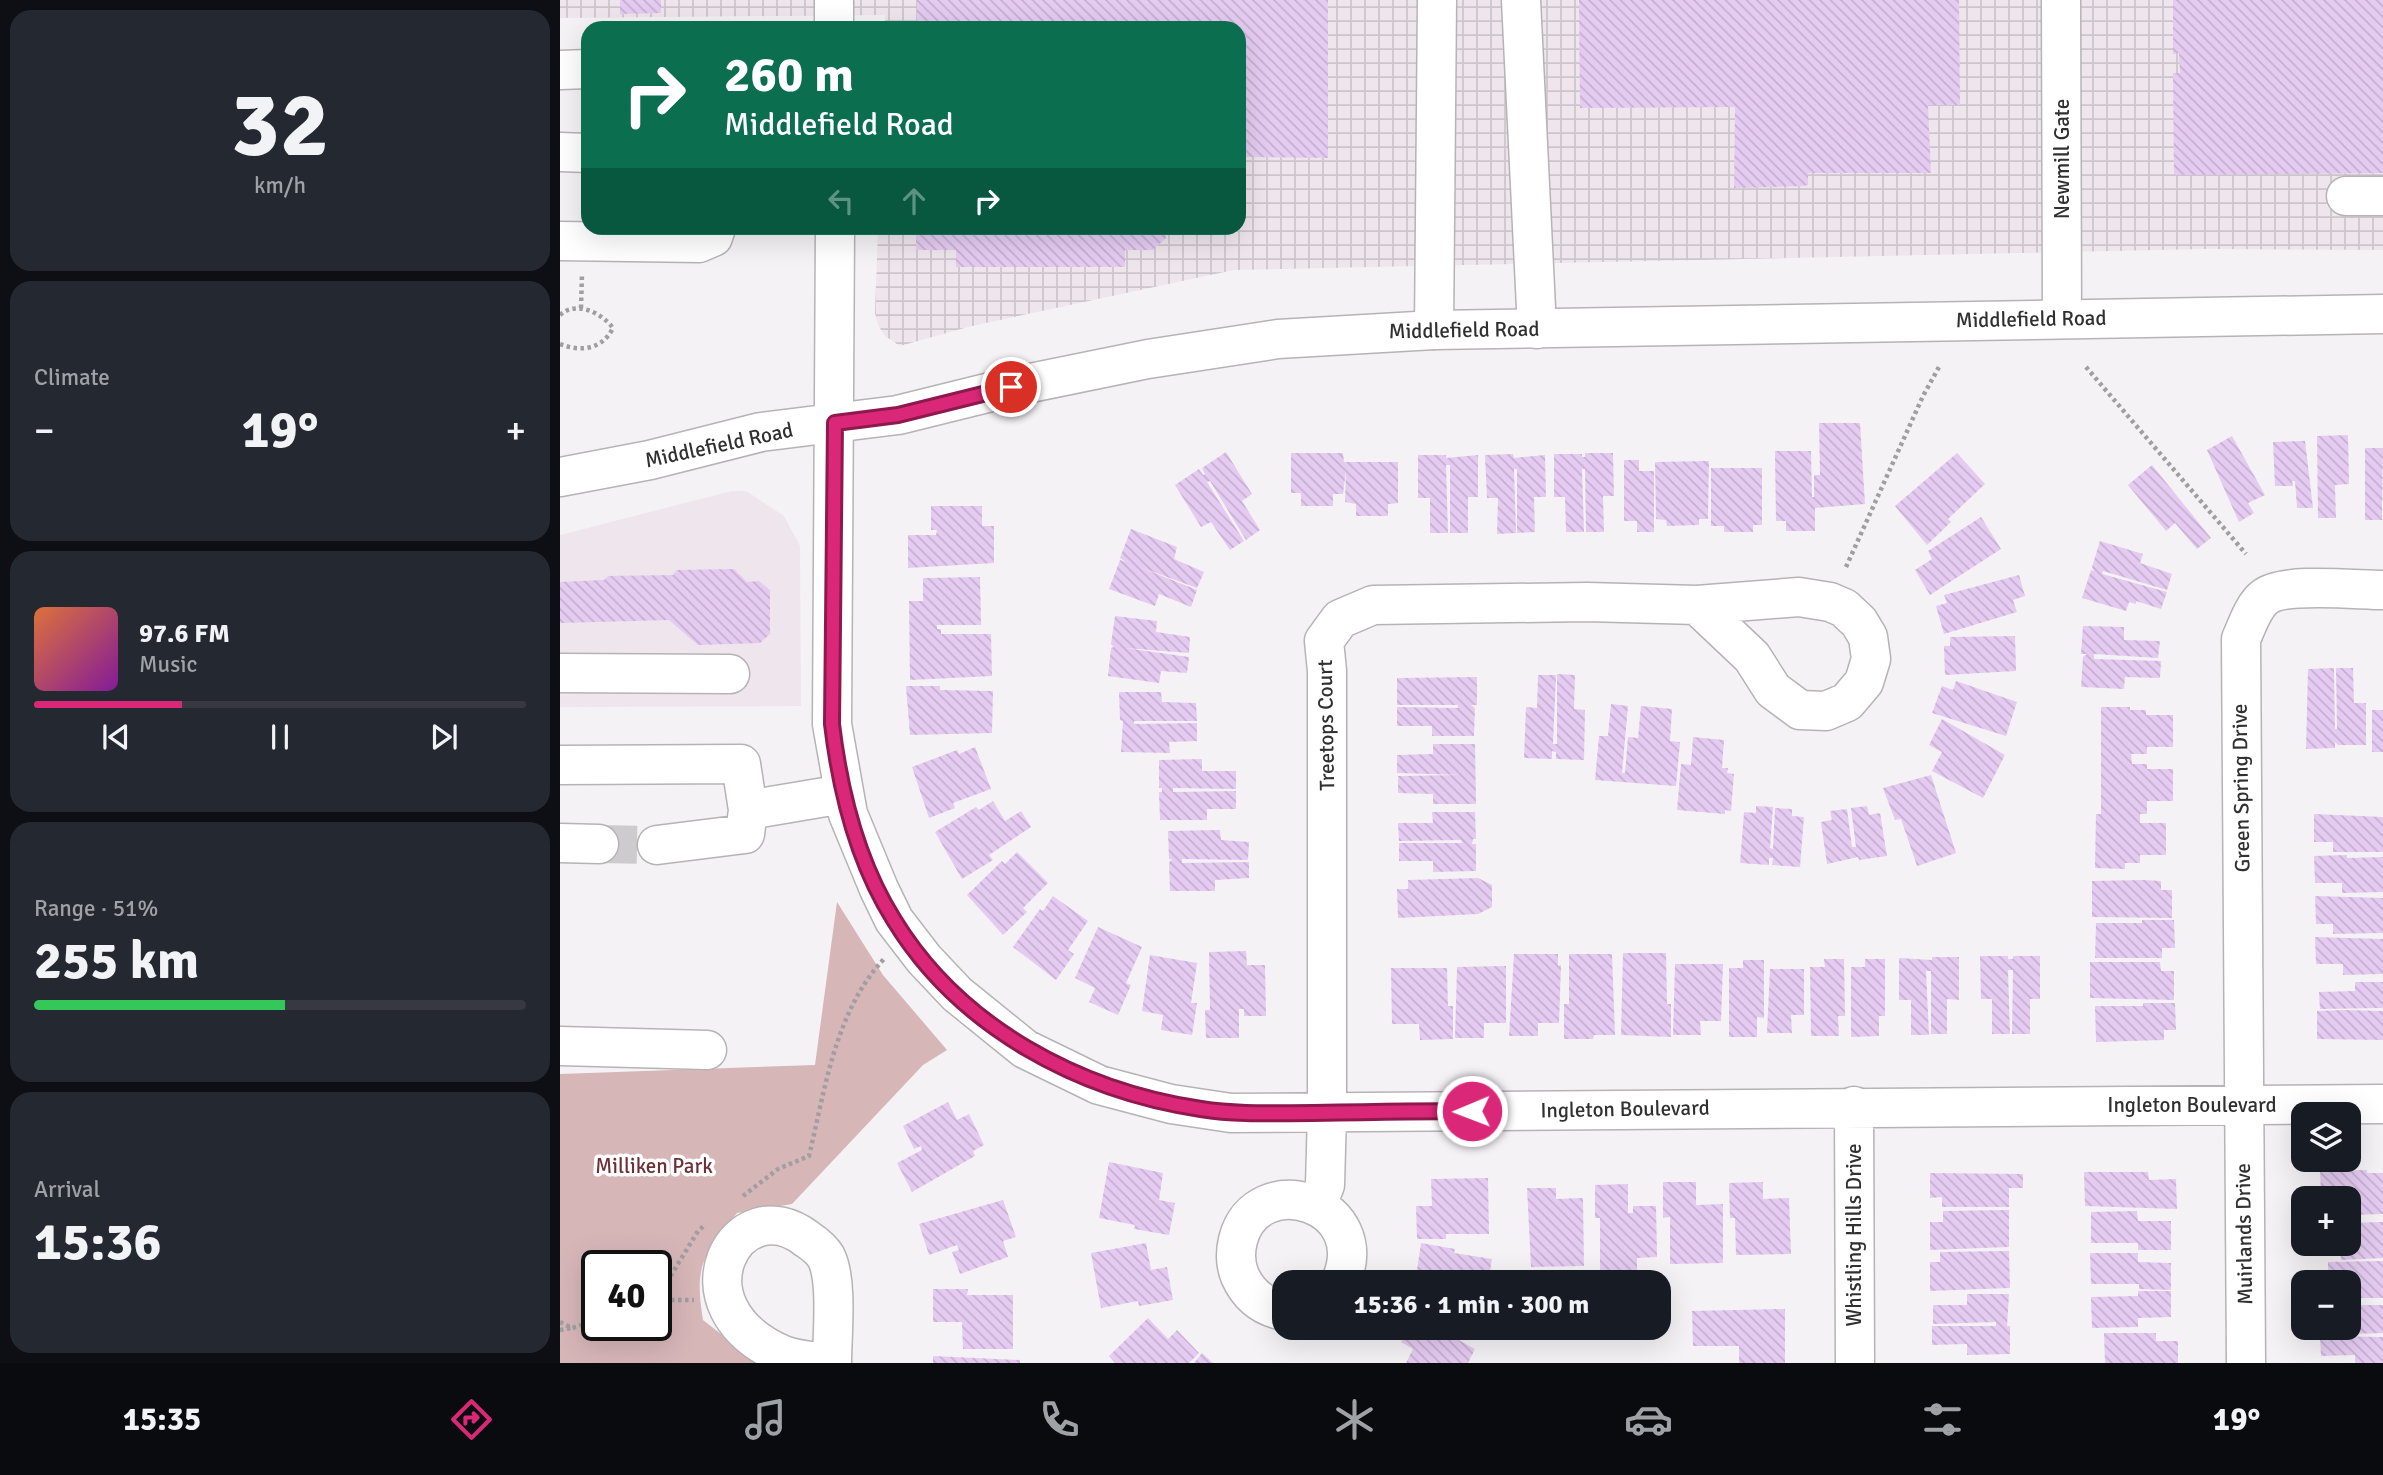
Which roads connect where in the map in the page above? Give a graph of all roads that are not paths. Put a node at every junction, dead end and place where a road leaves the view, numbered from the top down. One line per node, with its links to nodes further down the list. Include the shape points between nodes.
1 (834, 0): 5 (street)
2 (1437, 0): 16 (street)
3 (1521, 0): 15 (street)
4 (2062, 0): 14 (street, Newmill Gate)
5 (834, 21)
6 (581, 69): 7 (street)
7 (560, 70)
8 (560, 152): 9 (street)
9 (581, 153)
10 (714, 235): 12 (street, via 699,243)
11 (835, 235): 17 (street, Ingleton Boulevard)
12 (560, 241)
13 (2383, 314): 14 (street, Middlefield Road)
14 (2062, 317): 15 (street, Middlefield Road)
15 (1537, 328): 16 (street, Middlefield Road)
16 (1434, 330): 17 (street, Middlefield Road, via 1314,335 1203,350 1011,387 898,415)
17 (835, 423): 18 (street, Middlefield Road, via 761,432); 24 (street, Ingleton Boulevard, via 832,724)
18 (560, 477)
19 (2383, 590): 32 (street, Green Spring Drive, via 2283,590 2265,597 2241,639)
20 (1697, 604): 34 (street, Treetops Court, via 1373,605 1340,619 1324,641)
21 (560, 673): 22 (street)
22 (730, 674)
23 (560, 765): 25 (street, via 741,764)
24 (843, 794): 25 (street); 34 (street, Ingleton Boulevard, via 879,889 905,936 957,994 1025,1049 1099,1085 1211,1110)
25 (748, 810): 28 (street, via 745,834)
26 (560, 843): 27 (street)
27 (599, 844)
28 (657, 845)
29 (560, 1046): 30 (street)
30 (707, 1050)
31 (2383, 1104): 32 (street, Ingleton Boulevard)
32 (2243, 1105): 33 (street, Ingleton Boulevard); 41 (street, Muirlands Drive)
33 (1854, 1106): 34 (street, Ingleton Boulevard); 40 (street, Whistling Hills Drive)
34 (1326, 1113): 35 (street, Treetops Court, via 1325,1185)
35 (1317, 1205): 36 (street, via 1339,1224 1345,1238); 37 (street, via 1290,1200 1264,1206 1249,1218 1240,1234 1237,1270 1244,1286 1257,1300)
36 (1344, 1270)
37 (1272, 1306)
38 (825, 1363): 39 (street, via 785,1356 736,1323 724,1301 720,1279 735,1242 754,1230 786,1227 798,1231 825,1255 830,1270)
39 (832, 1363)
40 (1855, 1363)
41 (2246, 1363)

